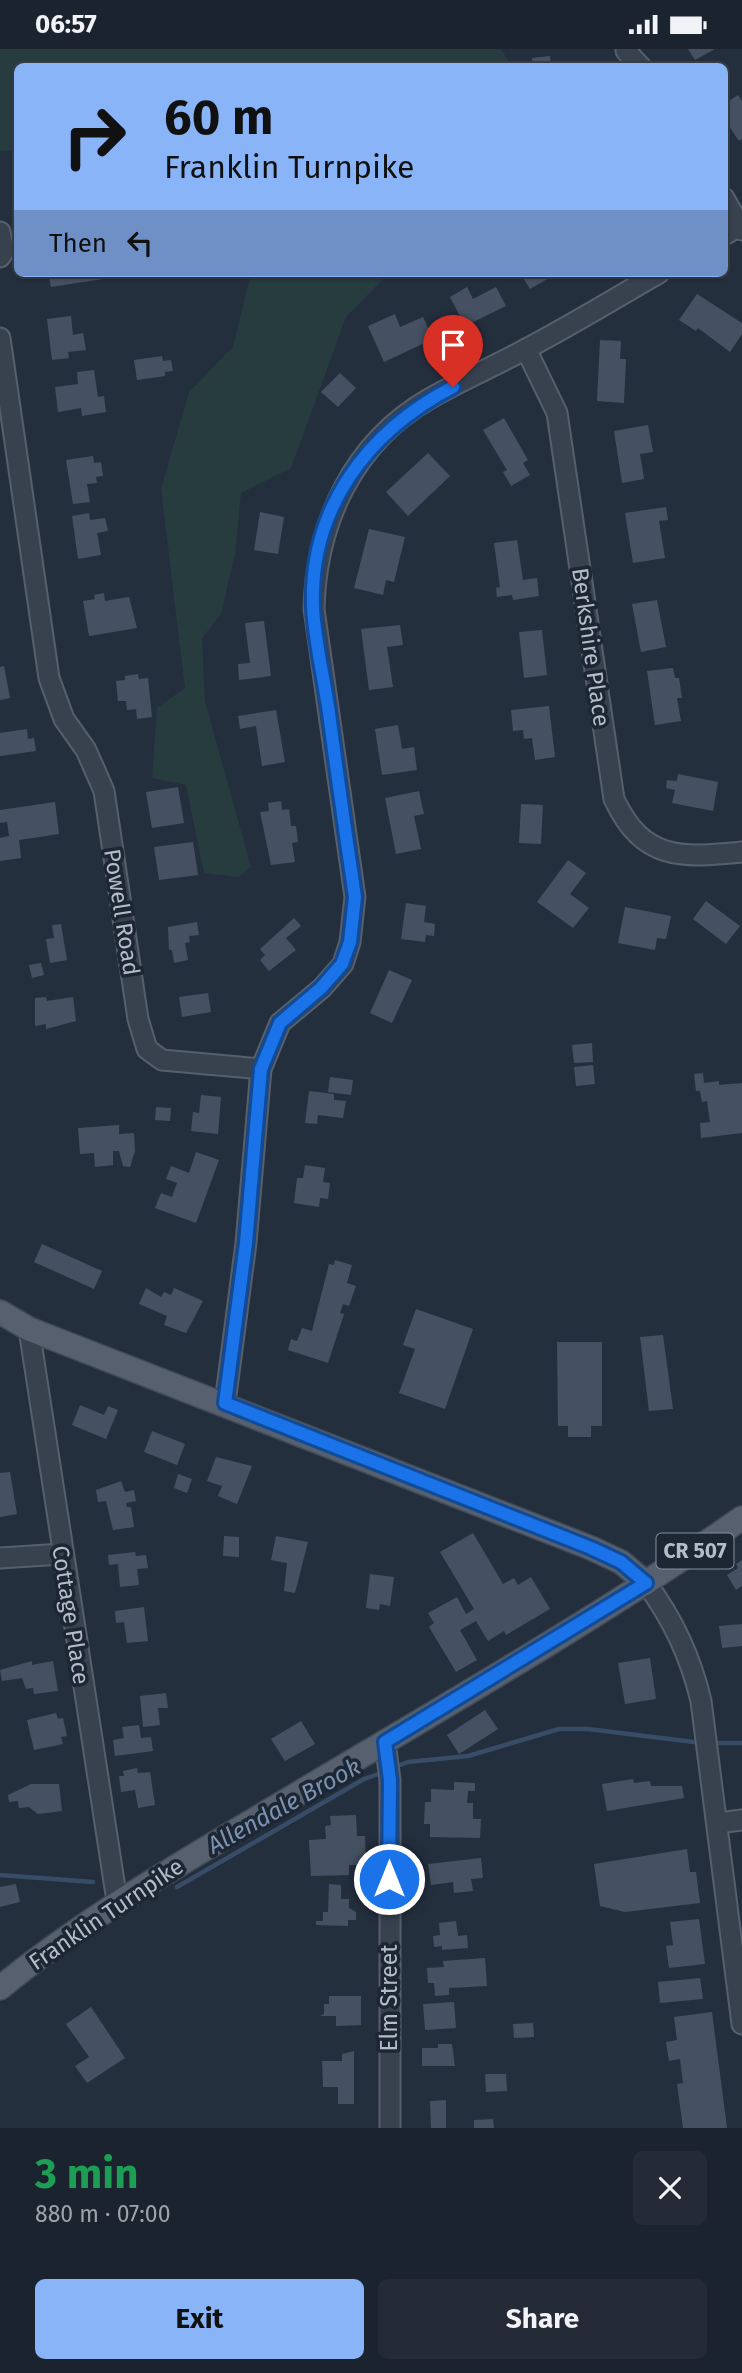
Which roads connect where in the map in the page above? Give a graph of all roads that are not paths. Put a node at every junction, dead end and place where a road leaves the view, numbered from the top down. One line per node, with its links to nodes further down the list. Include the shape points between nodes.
1 (626, 51): 2 (street)
2 (637, 63)
3 (728, 210): 4 (street)
4 (735, 230)
5 (0, 232): 6 (street, via 4,251)
6 (0, 257)
7 (652, 277): 9 (street)
8 (0, 338): 11 (street, Powell Road, via 49,678 64,719 96,768 104,791 138,1019 147,1049 162,1060)
9 (526, 349): 10 (street, Berkshire Place, via 557,413 614,799 633,830 665,853 684,857); 11 (street, via 428,400 372,444 325,527 313,609 355,897 354,921 342,964 280,1023)
10 (742, 852)
11 (261, 1069): 14 (street, via 246,1243)
12 (0, 1312): 13 (main road)
13 (29, 1329): 14 (main road); 16 (street, Cottage Place)
14 (225, 1403): 18 (main road, via 591,1548 621,1562)
15 (742, 1518): 18 (main road, CR 507)
16 (62, 1554): 17 (street); 22 (street, Cottage Place)
17 (0, 1558)
18 (646, 1583): 19 (main road, Franklin Turnpike / CR 507); 21 (street, via 686,1651 695,1676)
19 (387, 1761): 22 (main road, Franklin Turnpike / CR 507); 25 (street, Elm Street)
20 (742, 1820): 21 (street)
21 (718, 1823): 24 (street)
22 (117, 1901): 23 (main road, Franklin Turnpike / CR 507)
23 (0, 1987)
24 (742, 2024)
25 (390, 2128)

